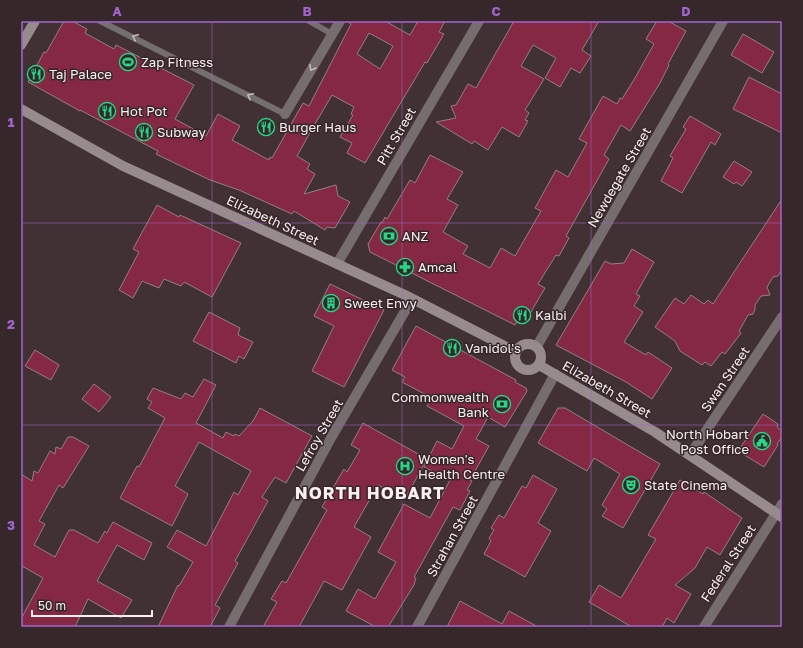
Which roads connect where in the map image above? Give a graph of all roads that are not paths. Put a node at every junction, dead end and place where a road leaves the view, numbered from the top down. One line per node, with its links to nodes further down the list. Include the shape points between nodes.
1 (35, 21): 8 (main road)
2 (100, 21): 10 (lane, one-way to 2)
3 (309, 21): 7 (lane)
4 (340, 21): 7 (street)
5 (479, 21): 11 (street, Pitt Street)
6 (723, 21): 14 (street, Newdegate Street)
7 (332, 34): 10 (street, one-way to 10)
8 (21, 45)
9 (21, 109): 11 (main road, Elizabeth Street, via 123,166)
10 (285, 114)
11 (336, 264): 12 (main road, Elizabeth Street)
12 (412, 299): 15 (main road, Elizabeth Street); 21 (street, Lefroy Street, via 331,438)
13 (782, 317): 18 (street, Swan Street)
14 (537, 346): 15 (main road, via 525,344); 16 (main road, via 542,357)
15 (516, 352): 16 (main road, via 516,360 520,367 528,370 536,368)
16 (539, 364): 17 (main road, Elizabeth Street)
17 (555, 374): 18 (main road, Elizabeth Street, via 655,432); 22 (street, Strahan Street)
18 (690, 456): 20 (main road, Elizabeth Street)
19 (782, 504): 20 (street, Federal Street)
20 (779, 515): 23 (street, Federal Street)
21 (229, 627)
22 (417, 627)
23 (704, 627)

